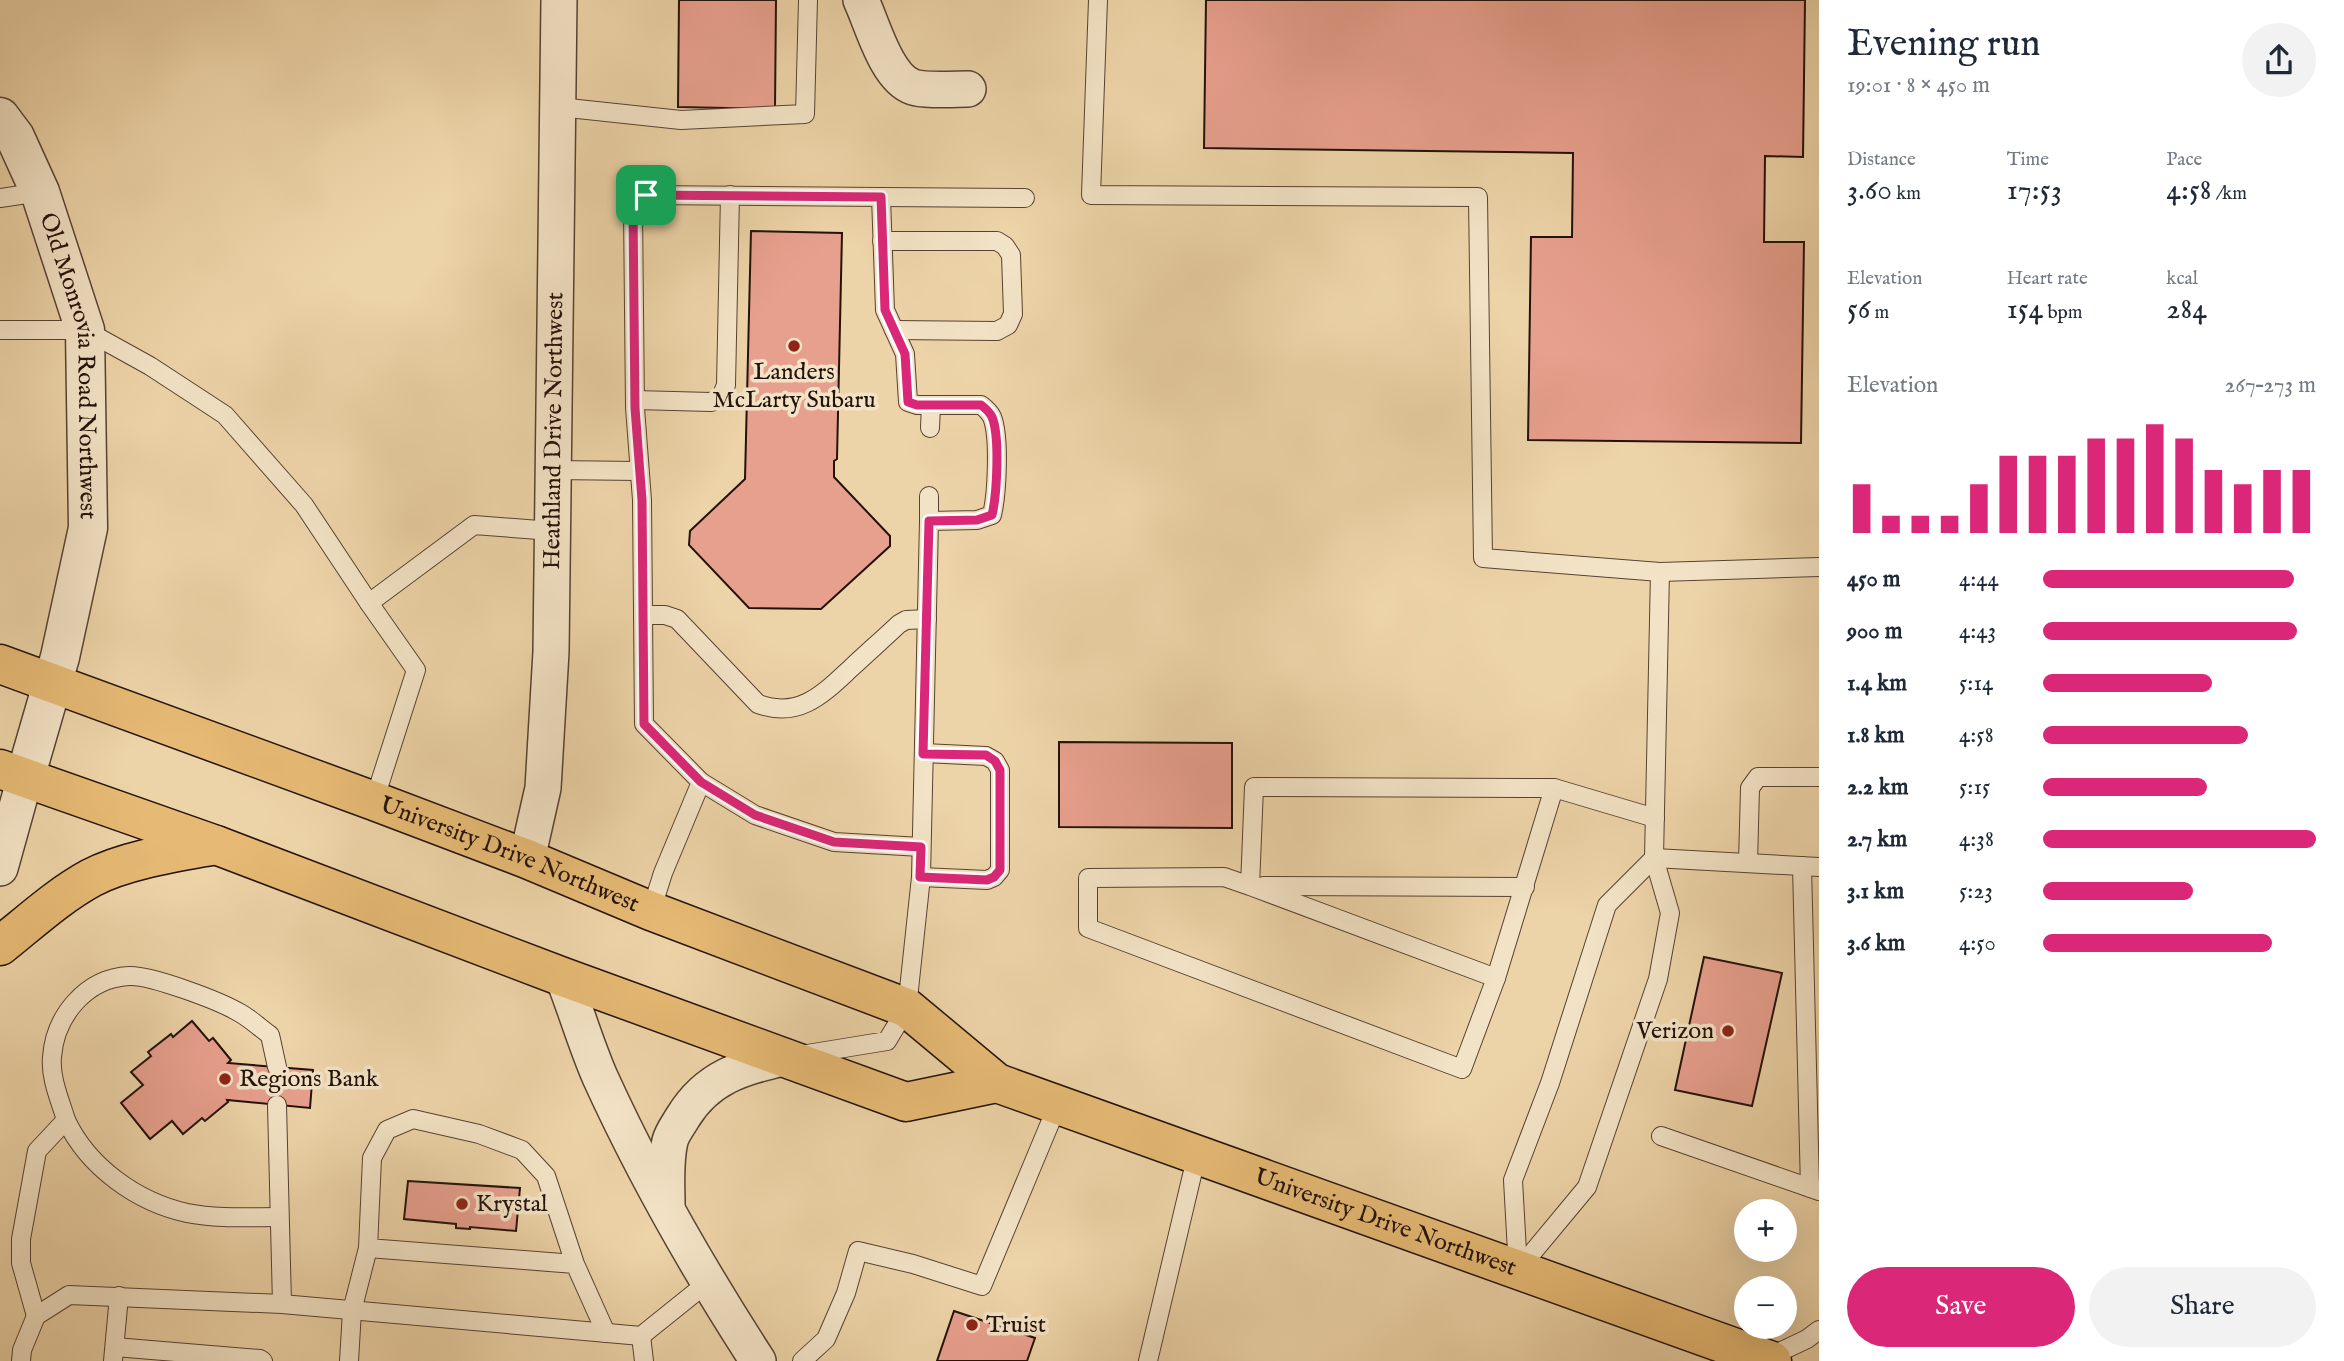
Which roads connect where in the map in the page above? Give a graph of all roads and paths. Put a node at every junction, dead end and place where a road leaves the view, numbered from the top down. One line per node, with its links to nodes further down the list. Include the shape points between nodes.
1 (559, 0): 6 (street, Heathland Drive Northwest)
2 (808, 0): 6 (lane, via 806,114 681,120)
3 (861, 0): 5 (street, via 891,68 912,87)
4 (1098, 0): 26 (lane, via 1091,195 1478,197 1483,558)
5 (968, 89)
6 (559, 107): 20 (street, Heathland Drive Northwest)
7 (0, 117): 8 (street, Old Monrovia Road Northwest, via 15,137)
8 (40, 192): 11 (lane); 15 (street, Old Monrovia Road Northwest)
9 (730, 195): 10 (lane); 17 (lane, via 726,385 721,397 711,402); 17 (lane, via 635,198)
10 (881, 197): 12 (lane); 13 (lane)
11 (0, 198)
12 (1025, 198)
13 (882, 241): 16 (lane, via 885,310); 16 (lane, via 997,241 1011,255 1013,314 1008,325 997,331)
14 (0, 330): 15 (lane)
15 (85, 330): 27 (lane, via 225,415 304,505); 31 (street, Old Monrovia Road Northwest, via 88,528)
16 (894, 330): 18 (lane, via 905,354 908,402)
17 (635, 400): 21 (lane)
18 (931, 405): 19 (lane); 23 (lane, via 981,405 992,416 997,495 992,515 977,520)
19 (930, 428)
20 (553, 470): 21 (lane); 24 (street, Heathland Drive Northwest)
21 (639, 471): 28 (lane)
22 (929, 496): 23 (lane)
23 (929, 521): 29 (lane)
24 (552, 531): 27 (lane, via 474,525); 42 (street, Heathland Drive Northwest, via 543,789)
25 (1819, 567): 26 (lane)
26 (1660, 572): 38 (lane)
27 (369, 603): 37 (lane, via 416,670)
28 (643, 615): 29 (lane, via 677,619 758,704 788,709 820,697 899,624); 35 (lane, via 644,724)
29 (927, 619): 32 (lane)
30 (0, 664): 31 (highway, University Drive Northwest)
31 (53, 683): 33 (street, Old Monrovia Road Northwest); 37 (highway, University Drive Northwest)
32 (923, 754): 40 (lane); 46 (lane, via 986,755 995,761 1000,770 1000,870 987,880)
33 (13, 773): 39 (highway); 45 (street, Old Monrovia Road Northwest)
34 (1819, 777): 43 (lane, via 1758,777 1750,788)
35 (701, 782): 40 (lane, via 755,815 834,842); 49 (lane)
36 (1554, 789): 38 (lane); 47 (lane, via 1254,787); 48 (lane)
37 (374, 801): 42 (highway, University Drive Northwest)
38 (1655, 818): 41 (lane)
39 (216, 845): 50 (highway, via 149,858 92,878); 51 (highway)
40 (921, 847): 46 (lane)
41 (1654, 858): 43 (lane); 67 (lane, via 1607,905 1550,1083 1513,1180); 67 (lane, via 1670,913 1658,979 1587,1187)
42 (527, 859): 49 (highway, University Drive Northwest)
43 (1748, 863): 44 (lane)
44 (1810, 867): 62 (lane)
45 (0, 869)
46 (920, 877): 53 (lane)
47 (1250, 886): 48 (lane); 52 (lane); 52 (lane, via 1224,877 1088,878 1088,928 1462,1069)
48 (1525, 887): 52 (lane)
49 (650, 911): 53 (highway, University Drive Northwest)
50 (0, 946)
51 (564, 977): 54 (highway); 63 (street, via 600,1076)
52 (1496, 978)
53 (907, 1008): 54 (lane, via 887,1041); 56 (highway, University Drive Northwest)
54 (786, 1057): 56 (highway, via 906,1102); 63 (street, via 721,1077 693,1101 670,1138)
55 (277, 1067): 59 (lane, via 270,1035 239,1012 156,979 103,980 84,992 57,1030 51,1059)
56 (997, 1083): 57 (highway, University Drive Northwest)
57 (1058, 1104): 61 (highway, University Drive Northwest); 83 (lane, via 982,1286 858,1251 826,1339)
58 (277, 1105): 64 (lane)
59 (66, 1120): 64 (lane, via 89,1157 153,1203 189,1213); 72 (lane, via 37,1151 21,1238 21,1263)
60 (1661, 1136): 62 (lane)
61 (1197, 1154): 67 (highway, University Drive Northwest); 84 (lane)
62 (1814, 1189)
63 (667, 1212): 68 (street)
64 (279, 1217): 70 (lane)
65 (368, 1248): 66 (lane); 66 (lane, via 372,1158 387,1130 413,1119 479,1134 522,1150 546,1176); 71 (lane)
66 (575, 1264): 74 (lane)
67 (1517, 1270): 77 (highway, University Drive Northwest)
68 (707, 1283): 75 (lane); 82 (street)
69 (119, 1296): 70 (lane); 72 (lane, via 69,1295); 76 (lane)
70 (282, 1304): 71 (lane)
71 (352, 1311): 74 (lane); 80 (lane)
72 (36, 1316): 78 (lane)
73 (1819, 1330): 77 (lane)
74 (606, 1333): 75 (lane)
75 (641, 1336): 81 (lane)
76 (114, 1354): 79 (lane)
77 (1768, 1360)
78 (21, 1361)
79 (263, 1361)
80 (349, 1361)
81 (644, 1361)
82 (758, 1361)
83 (802, 1361)
84 (1148, 1361)

